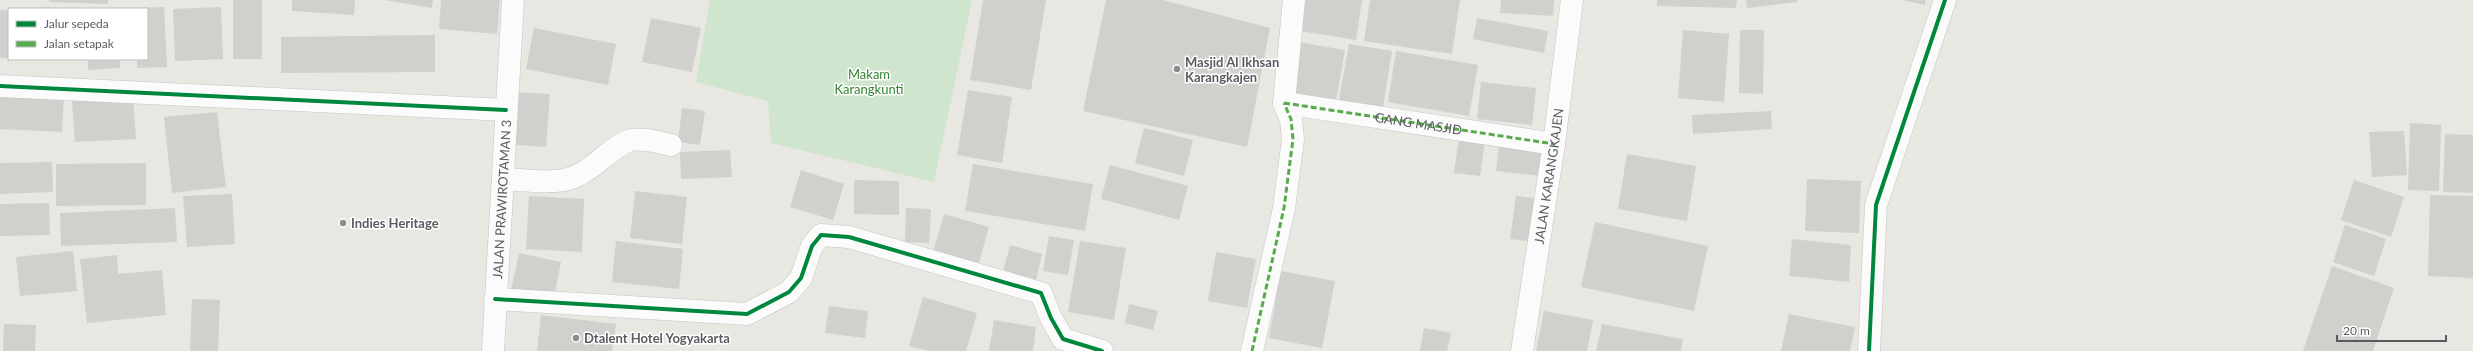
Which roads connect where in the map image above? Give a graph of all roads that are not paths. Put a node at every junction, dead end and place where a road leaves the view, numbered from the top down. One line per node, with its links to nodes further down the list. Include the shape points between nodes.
1 (513, 0): 7 (street, JALAN PRAWIROTAMAN 3)
2 (1294, 0): 6 (street)
3 (1572, 0): 8 (street, JALAN KARANGKAJEN)
4 (1945, 0): 16 (street, via 1876,205)
5 (0, 86): 7 (street)
6 (1284, 103): 8 (street, GANG MASJID); 14 (street, via 1291,119 1293,139 1284,208)
7 (506, 110): 10 (street, JALAN PRAWIROTAMAN 3)
8 (1554, 144): 15 (street, JALAN KARANGKAJEN)
9 (671, 145): 10 (street, via 630,140 584,173 569,179)
10 (503, 179): 11 (street, JALAN PRAWIROTAMAN 3)
11 (495, 299): 12 (street, JALAN PRAWIROTAMAN 3); 13 (street, via 747,314 789,292 801,278 812,246 821,235 848,237 1041,293 1063,339)
12 (493, 351)
13 (1102, 351)
14 (1252, 351)
15 (1522, 351)
16 (1870, 351)

